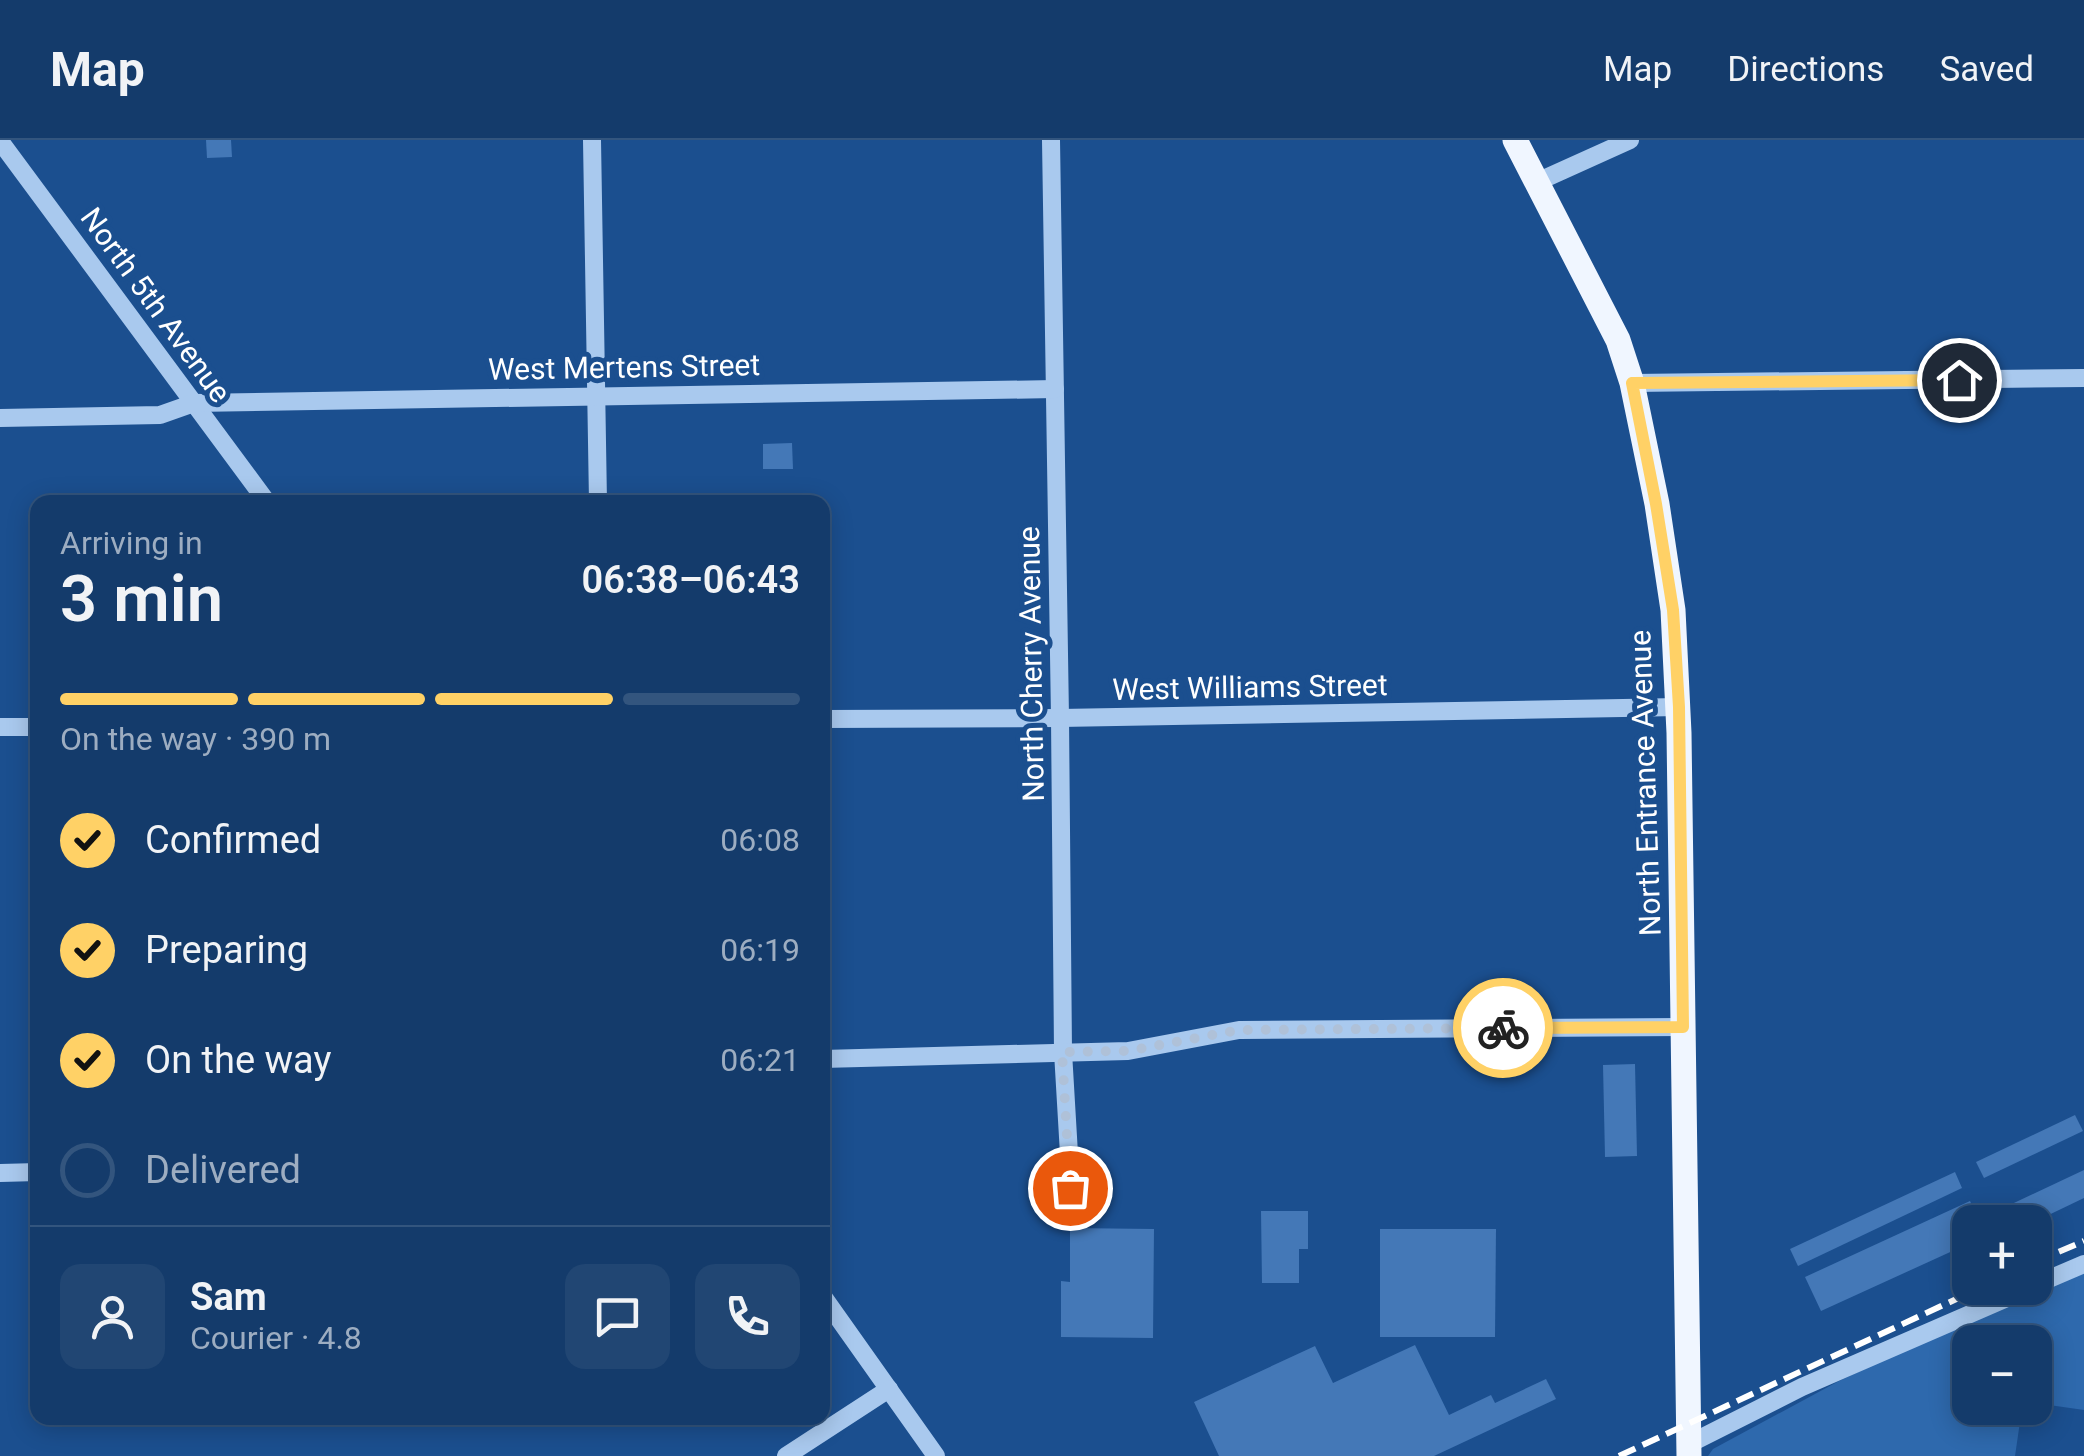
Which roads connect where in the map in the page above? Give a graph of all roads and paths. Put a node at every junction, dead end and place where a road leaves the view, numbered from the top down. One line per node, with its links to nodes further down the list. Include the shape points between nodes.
1 (592, 140): 10 (street)
2 (1051, 140): 9 (street, North Cherry Avenue)
3 (1515, 140): 6 (main road, North Entrance Avenue)
4 (1630, 140): 6 (street)
5 (0, 141): 11 (street, North 5th Avenue)
6 (1537, 182): 8 (main road, North Entrance Avenue, via 1618,340)
7 (2084, 378): 8 (street)
8 (1632, 383): 15 (main road, North Entrance Avenue, via 1673,610)
9 (1055, 388): 10 (street, West Mertens Street); 16 (street, North Cherry Avenue)
10 (597, 395): 11 (street, West Mertens Street); 14 (street)
11 (194, 403): 12 (street, West Mertens Street, via 160,416); 13 (street, North 5th Avenue)
12 (0, 418)
13 (263, 495)
14 (598, 495)
15 (1679, 707): 16 (street, West Williams Street); 20 (main road, North Entrance Avenue)
16 (1060, 718): 17 (street, West Williams Street); 21 (street, North Cherry Avenue)
17 (830, 719)
18 (0, 727): 19 (street)
19 (30, 728)
20 (1683, 1027): 21 (street, via 1239,1030 1128,1051); 31 (main road, North Entrance Avenue)
21 (1062, 1052): 22 (street); 25 (street, North Cherry Avenue)
22 (830, 1059)
23 (30, 1172): 24 (street)
24 (0, 1173)
25 (1070, 1188)
26 (2084, 1264): 27 (street)
27 (2052, 1278)
28 (1990, 1305): 31 (street, via 1802,1387)
29 (830, 1306): 30 (street)
30 (889, 1389): 32 (street); 33 (street)
31 (1689, 1450)
32 (786, 1456)
33 (936, 1456)

